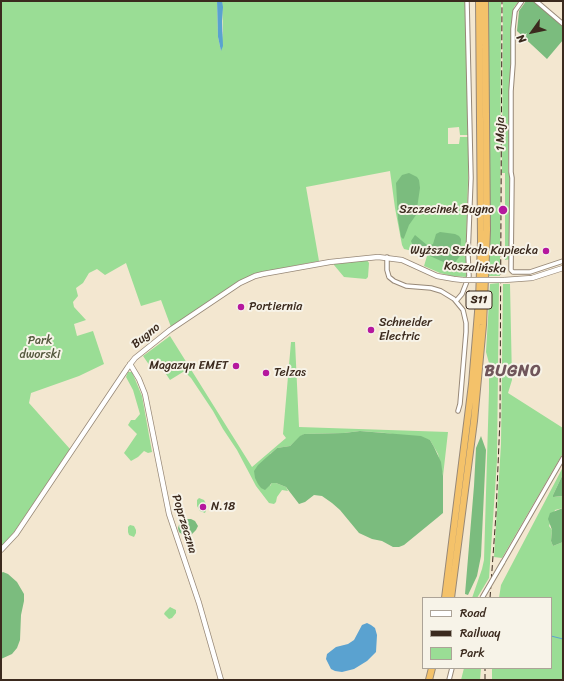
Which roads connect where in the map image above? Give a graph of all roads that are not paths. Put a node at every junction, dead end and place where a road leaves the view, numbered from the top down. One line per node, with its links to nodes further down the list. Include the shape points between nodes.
1 (467, 1): 10 (street, via 471,178 469,276 462,294)
2 (478, 1): 15 (highway, S11, via 481,241 479,300 472,384)
3 (484, 1): 16 (highway, S11, via 487,230 483,325 474,421)
4 (522, 1): 8 (street, 1 Maja, via 515,11 513,28 511,268 513,272 530,272)
5 (536, 1): 6 (street)
6 (563, 24)
7 (387, 257): 9 (street, Koszalińska, bridge, via 409,263 437,276 463,280 532,278); 10 (street, via 387,270 394,281 406,286 441,291); 11 (street, Bugno, via 330,262 248,278 170,330)
8 (563, 261)
9 (563, 268)
10 (456, 301): 12 (street, via 463,310 466,332)
11 (130, 364): 14 (street, Bugno, via 16,534); 20 (street, Poprzeczna, via 142,384 147,399 171,523 199,603)
12 (458, 411)
13 (563, 458): 17 (street, bridge)
14 (1, 550)
15 (445, 597)
16 (451, 597)
17 (483, 597)
18 (432, 669): 21 (highway)
19 (452, 669): 22 (street)
20 (221, 680)
21 (429, 680)
22 (449, 680)

